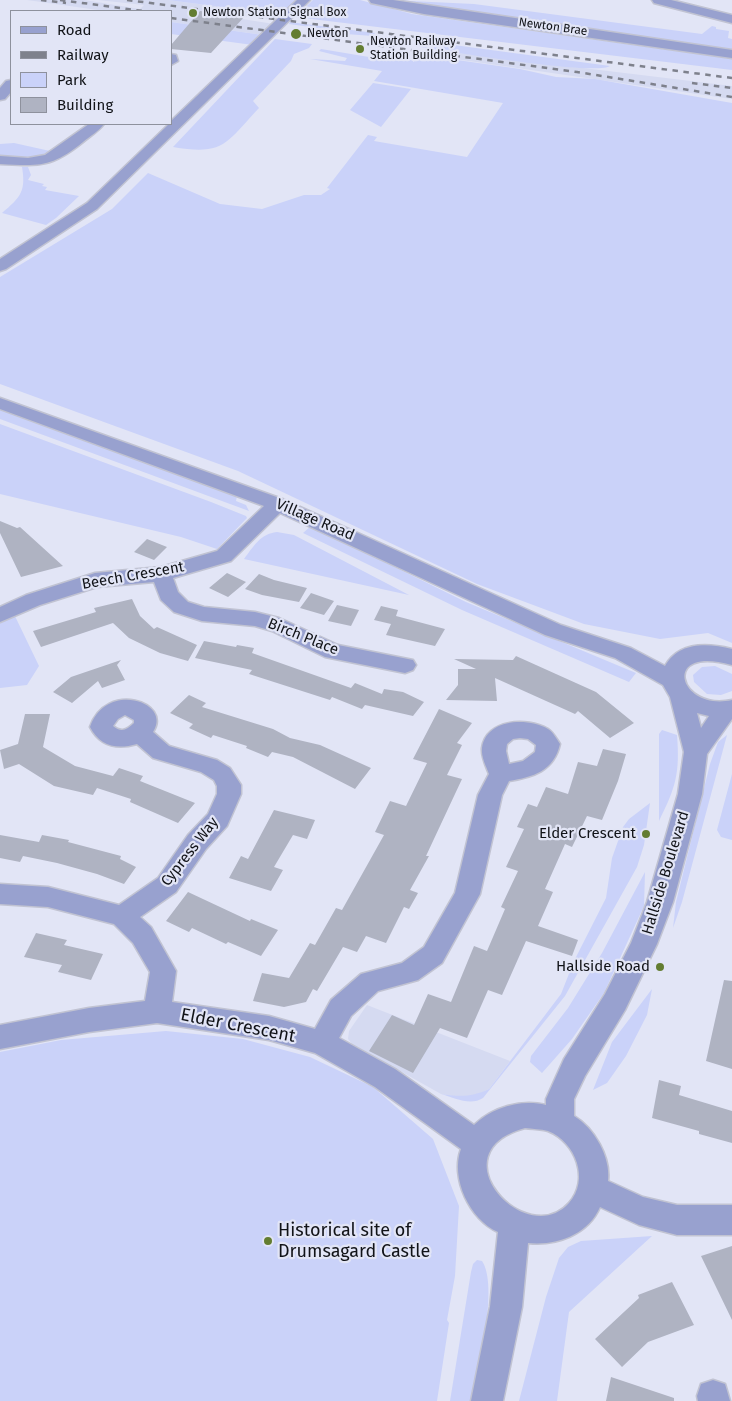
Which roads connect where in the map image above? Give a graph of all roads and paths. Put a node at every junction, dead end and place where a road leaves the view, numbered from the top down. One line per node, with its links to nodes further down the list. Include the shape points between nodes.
1 (304, 0): 12 (street, via 92,206)
2 (375, 0): 7 (street, Newton Brae, via 424,10)
3 (658, 0): 5 (street)
4 (712, 0): 5 (street)
5 (694, 11): 6 (street)
6 (732, 19)
7 (732, 54)
8 (10, 85): 9 (street)
9 (0, 96)
10 (96, 125): 11 (street, via 44,160)
11 (0, 160)
12 (0, 266)
13 (0, 403): 14 (street, Village Road)
14 (278, 504): 15 (street, Beech Crescent, via 224,556); 17 (street, Village Road, via 554,630)
15 (162, 574): 16 (street, Beech Crescent, via 95,580); 20 (street, Birch Place, via 168,596 181,607 202,614 255,618 279,625 333,652)
16 (2, 609)
17 (623, 653): 18 (street, Village Road); 21 (street, Village Road)
18 (682, 658): 19 (street, Village Road, via 702,652); 21 (street, via 673,668)
19 (732, 658)
20 (404, 665)
21 (677, 688): 22 (street, Village Road, via 694,704 711,709); 24 (street, Hallside Boulevard)
22 (730, 709): 24 (street, Hallside Boulevard)
23 (140, 734): 27 (street, Cypress Way, via 161,752 209,766 222,774 229,785 229,794 218,819 197,842 167,885)
24 (696, 752): 31 (street, Hallside Boulevard, via 690,794 660,902 644,944 615,1002 574,1068 560,1099)
25 (500, 774): 30 (street, via 490,795 467,894 433,955 409,972 370,982 341,1008)
26 (0, 894): 27 (street, via 48,897)
27 (122, 916): 28 (street, via 142,935 163,971)
28 (158, 1011): 29 (street, Elder Crescent); 30 (street, Elder Crescent, via 269,1028)
29 (0, 1037)
30 (322, 1043): 32 (street, Elder Crescent, via 385,1078)
31 (560, 1123): 32 (street, via 543,1116 525,1115 508,1119 493,1126); 33 (street, via 577,1135 589,1151 595,1170)
32 (478, 1144): 35 (street, via 472,1174 476,1190 485,1205)
33 (594, 1189): 34 (street, via 639,1211 667,1218); 35 (street, via 586,1207 573,1220 555,1228 534,1230)
34 (732, 1220)
35 (514, 1226): 36 (street, via 506,1307)
36 (487, 1401)

